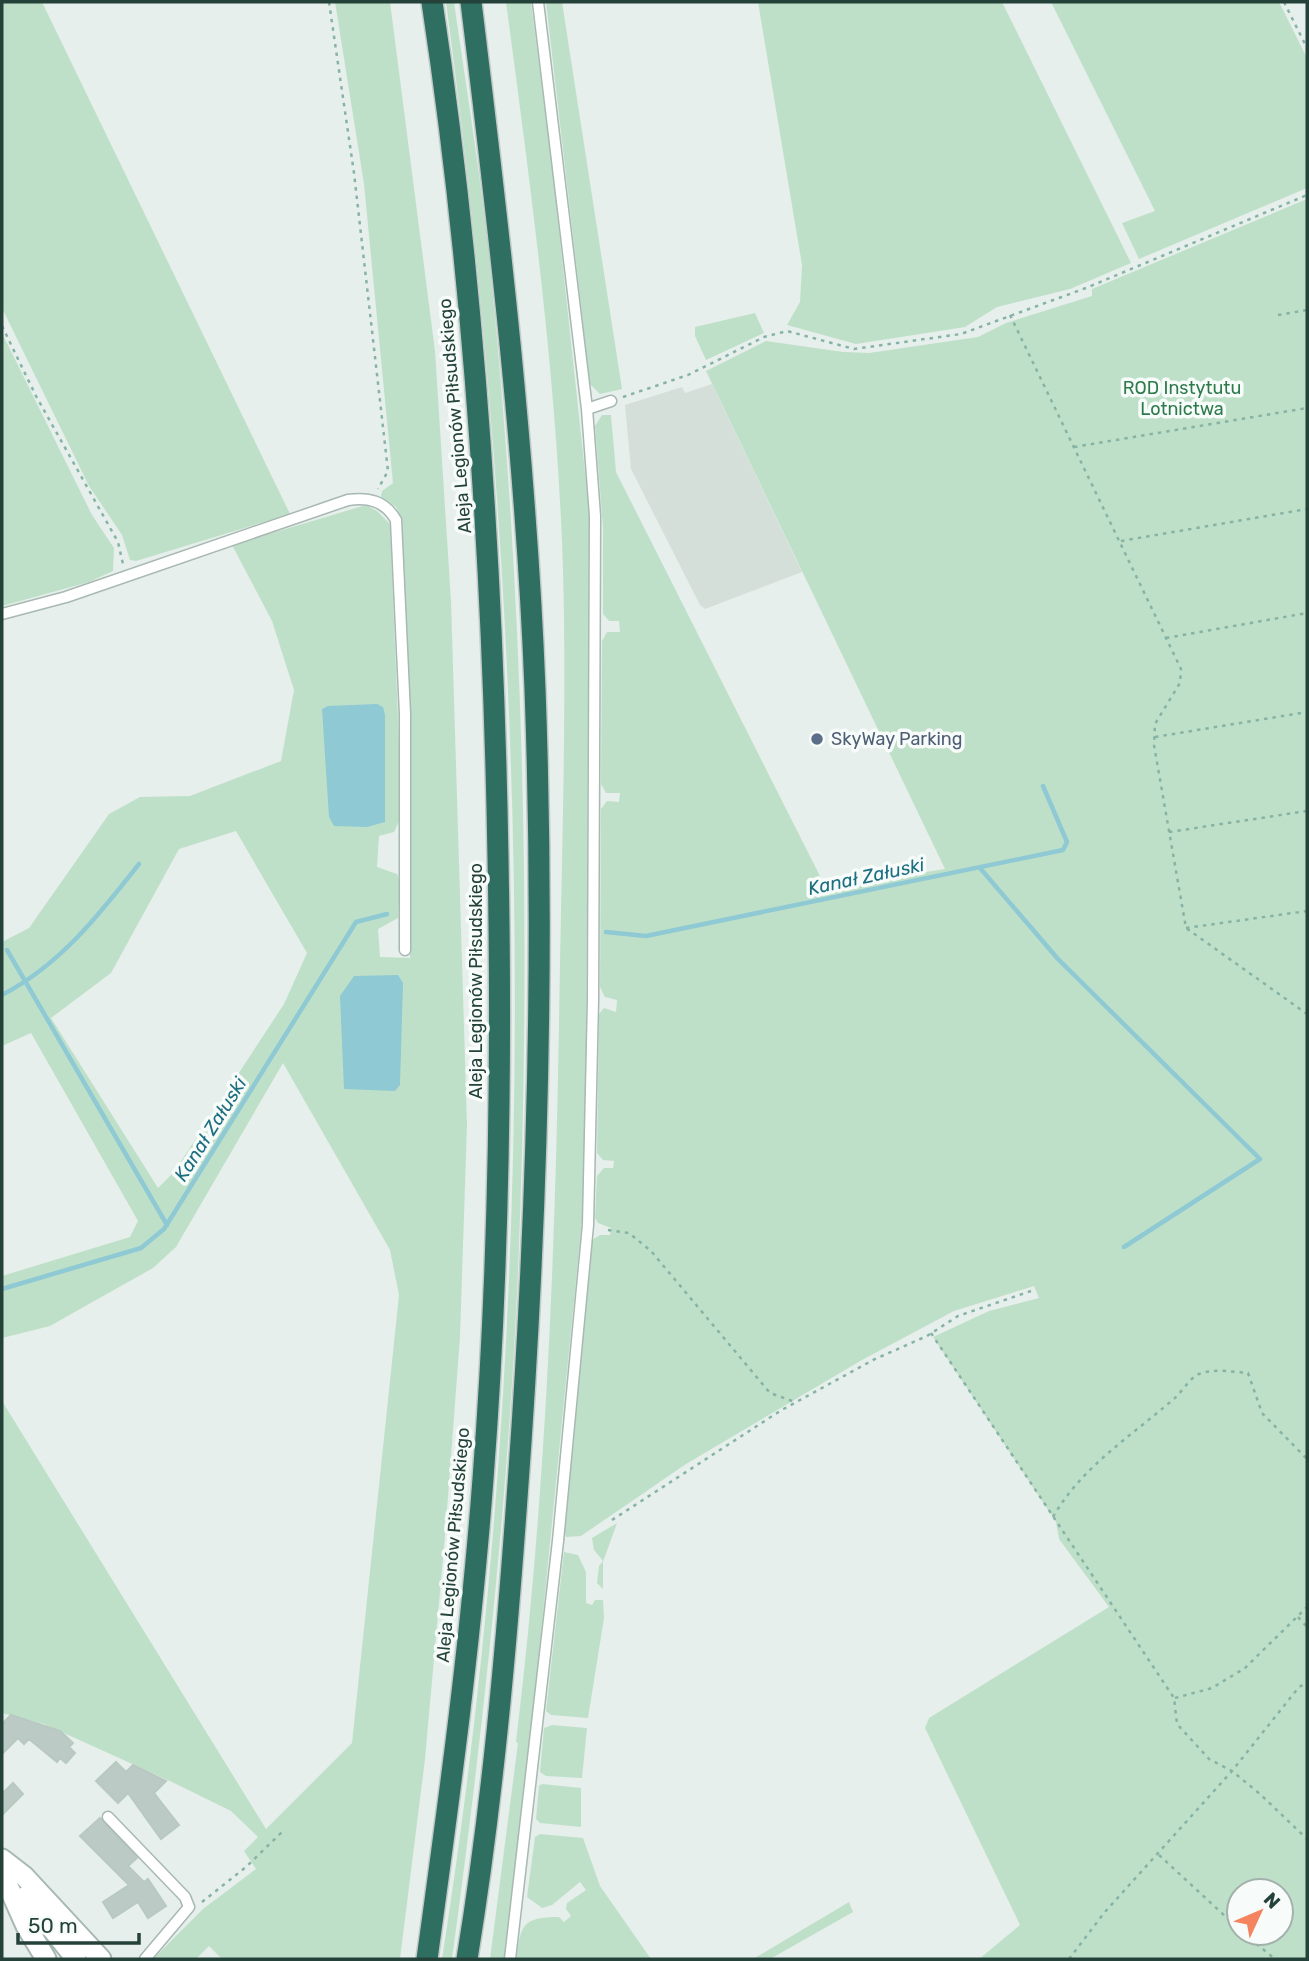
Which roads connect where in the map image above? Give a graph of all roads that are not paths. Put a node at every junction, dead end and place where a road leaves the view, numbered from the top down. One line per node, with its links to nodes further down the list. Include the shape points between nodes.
1 (432, 2): 16 (highway, Aleja Legionów Piłsudskiego, via 462,235 480,430 496,704 501,1007 496,1252 483,1483 453,1768)
2 (471, 2): 17 (highway, via 500,235 518,433 535,687 540,936 529,1332 508,1614)
3 (538, 2): 5 (lane)
4 (611, 401): 5 (lane)
5 (587, 409): 18 (lane, via 597,625 588,1225 558,1541)
6 (2, 614): 7 (lane, via 124,578 348,500 372,500 390,510 396,520 405,714)
7 (405, 950)
8 (108, 1817): 15 (lane, via 190,1907)
9 (2, 1858): 14 (street)
10 (2, 1864): 13 (street)
11 (2, 1872): 12 (street)
12 (46, 1959)
13 (76, 1959)
14 (101, 1959)
15 (145, 1959)
16 (427, 1959)
17 (467, 1959)
18 (510, 1959)

